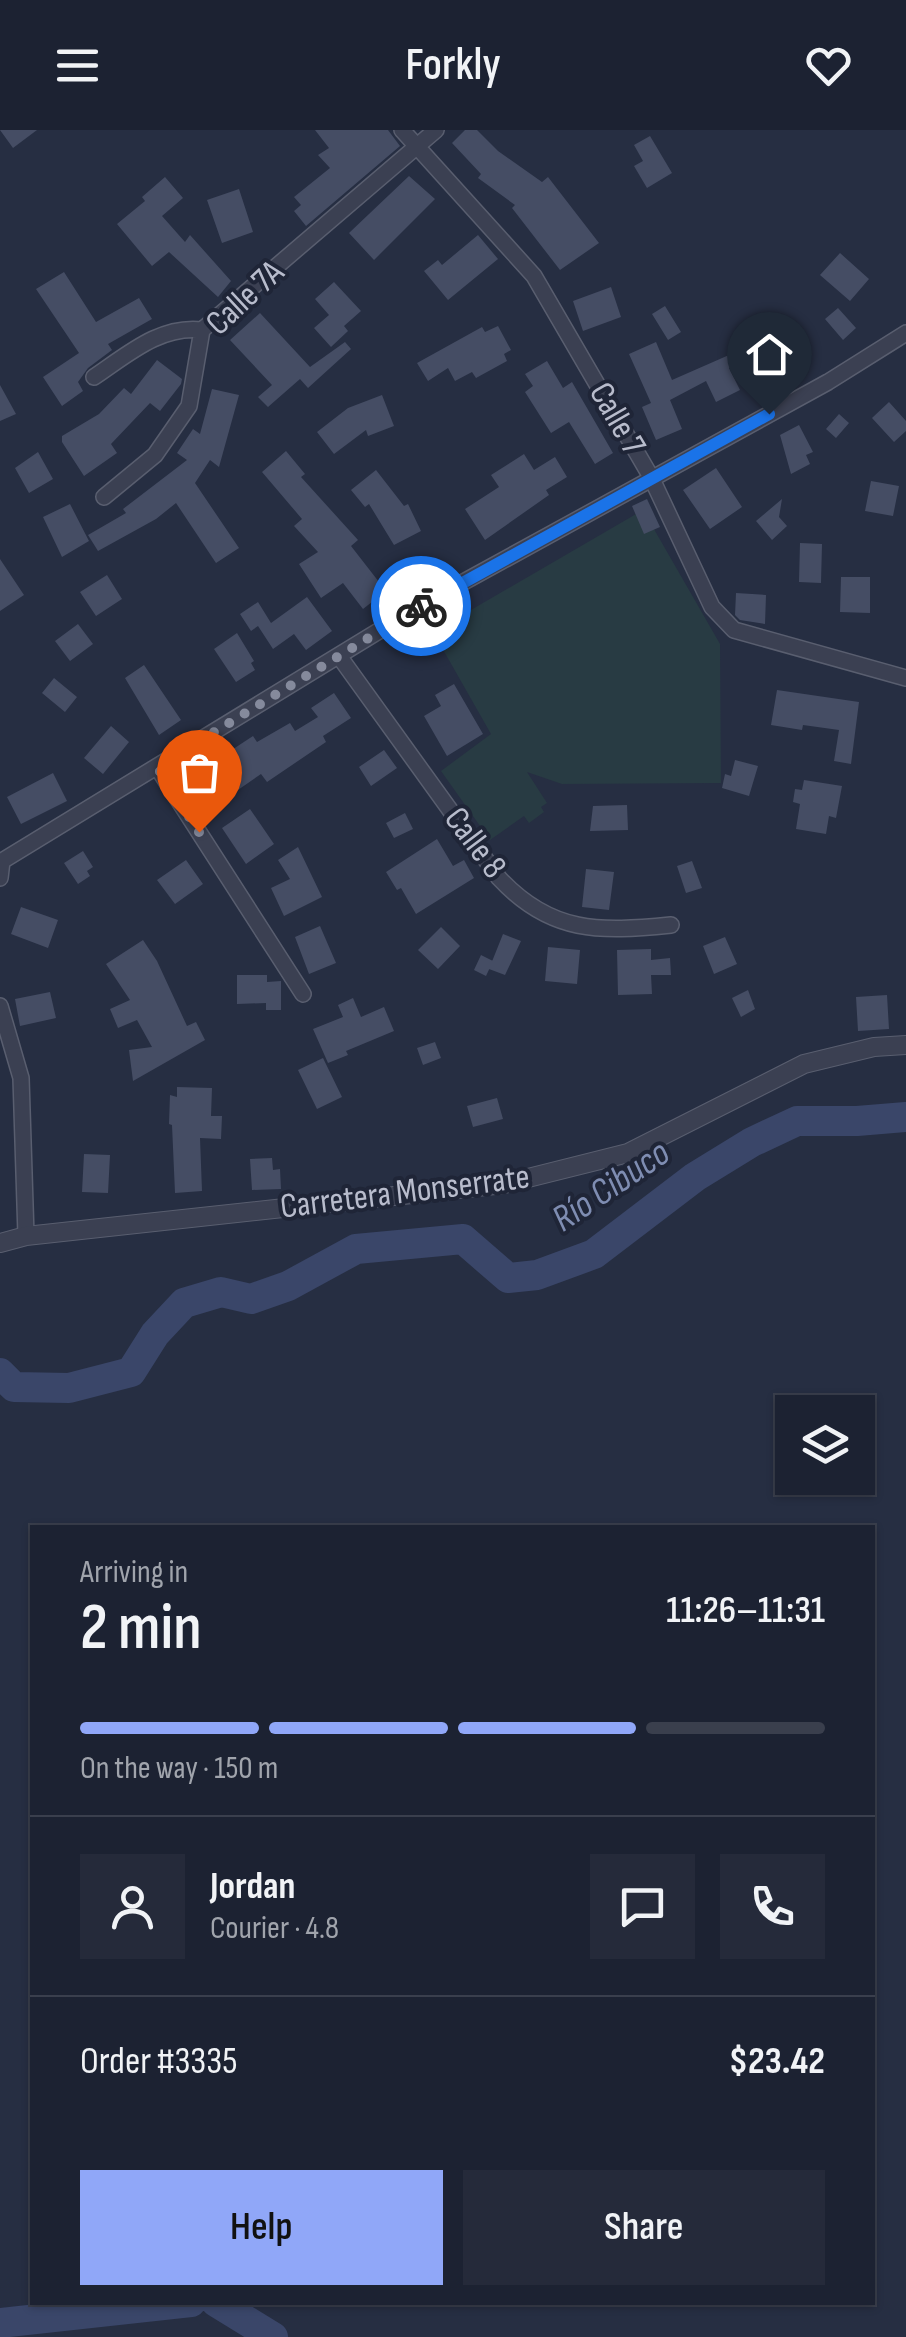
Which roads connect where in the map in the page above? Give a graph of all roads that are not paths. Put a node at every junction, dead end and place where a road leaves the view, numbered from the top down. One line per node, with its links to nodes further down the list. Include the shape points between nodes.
1 (402, 130): 3 (street, Calle 7)
2 (436, 130): 3 (street, Calle 7A)
3 (418, 147): 4 (street, Calle 7A); 7 (street, Calle 7, via 534,276)
4 (202, 330): 6 (street, via 162,333); 8 (street, Calle 7A, via 189,406 155,455)
5 (906, 333): 7 (street)
6 (94, 376)
7 (651, 477): 9 (street); 10 (street, Calle 7, via 712,608 734,630)
8 (104, 497)
9 (339, 656): 11 (street); 13 (street, Calle 8, via 522,903 576,925)
10 (906, 678)
11 (157, 767): 12 (street); 14 (street)
12 (1, 866)
13 (671, 926)
14 (303, 994)
15 (0, 1006): 17 (street, via 20,1078)
16 (906, 1045): 17 (street, Carretera Monserrate, via 804,1064 628,1153 504,1184)
17 (26, 1236): 18 (street, Carretera Monserrate)
18 (0, 1242)

